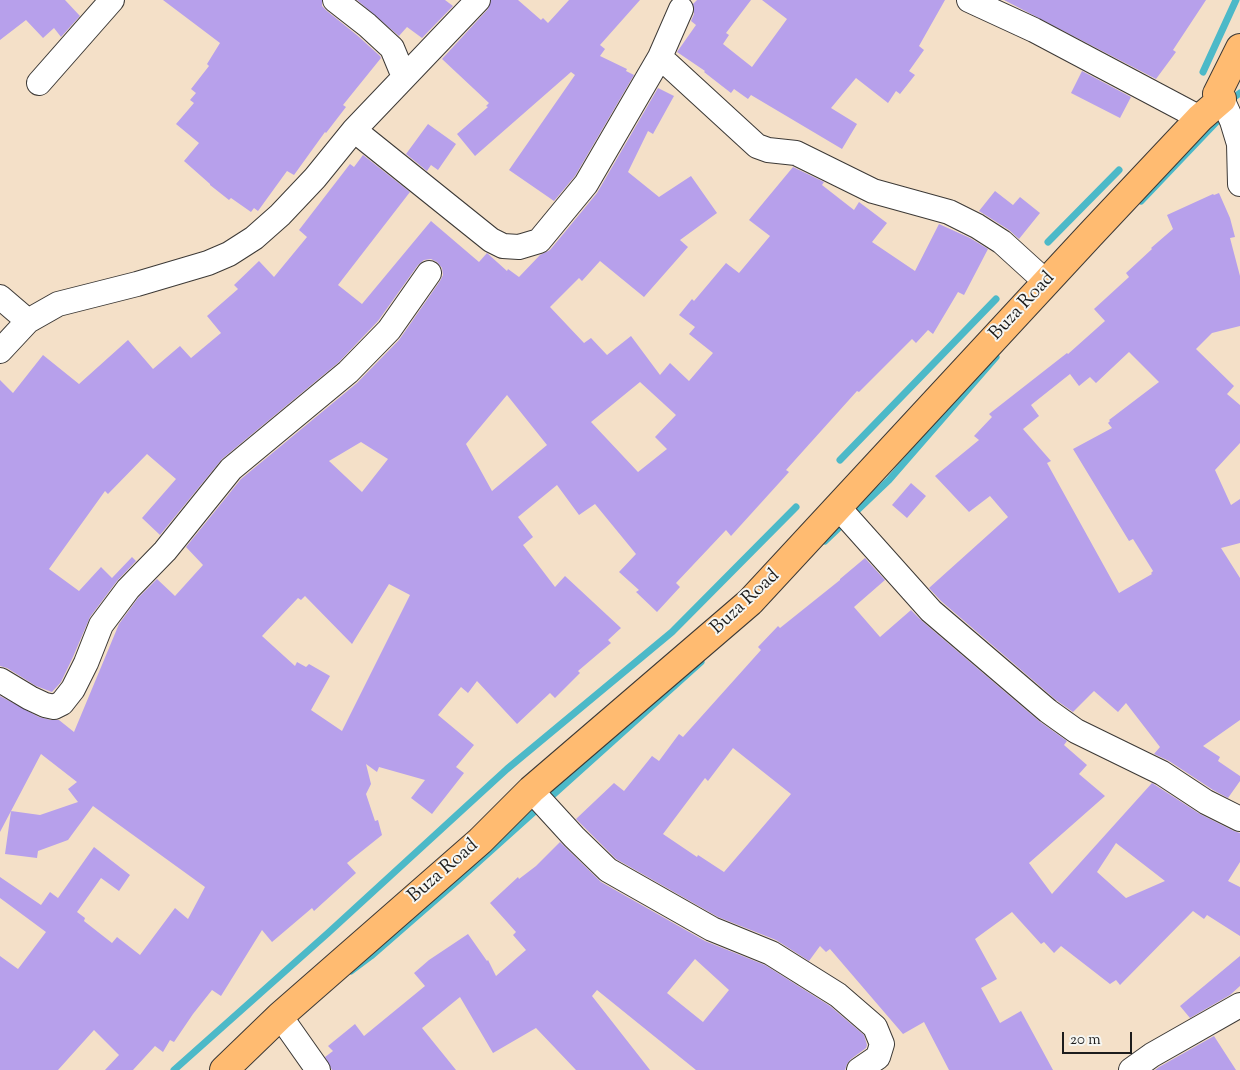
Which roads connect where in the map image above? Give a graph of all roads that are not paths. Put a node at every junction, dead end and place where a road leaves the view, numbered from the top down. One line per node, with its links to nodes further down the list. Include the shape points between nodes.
1 (112, 0): 9 (street)
2 (335, 0): 8 (street, via 392,48)
3 (478, 0): 8 (street)
4 (969, 0): 11 (street, via 1034,30)
5 (681, 8): 7 (street)
6 (1240, 48): 10 (main road, Buza Road)
7 (660, 57): 12 (street, via 586,184 538,240 519,248 491,240); 15 (street, via 757,146 796,153 873,191 950,212 1002,242)
8 (404, 77): 12 (street)
9 (39, 83)
10 (1226, 91): 11 (main road, Buza Road); 13 (street, via 1239,144)
11 (1200, 118): 15 (main road, Buza Road)
12 (354, 130): 17 (street, via 280,215 229,254 137,284 58,304)
13 (1240, 184)
14 (430, 273): 20 (street, via 389,330 348,372 231,469 165,551 128,589 101,625 73,689 62,703 54,707 45,705)
15 (1046, 282): 19 (main road, Buza Road)
16 (0, 297): 17 (street)
17 (28, 321): 18 (street)
18 (0, 351)
19 (838, 507): 21 (main road, Buza Road, via 750,602); 22 (street, via 931,611 1048,710 1076,731 1162,774)
20 (0, 680)
21 (531, 790): 24 (main road, Buza Road, via 480,841); 28 (street, via 608,870 712,929 770,953 838,995 874,1027 882,1044 878,1057)
22 (1240, 819)
23 (1240, 1005): 25 (street)
24 (280, 1016): 26 (main road, Buza Road); 27 (street)
25 (1157, 1063): 29 (street)
26 (224, 1070)
27 (318, 1070)
28 (858, 1070)
29 (1131, 1070)

